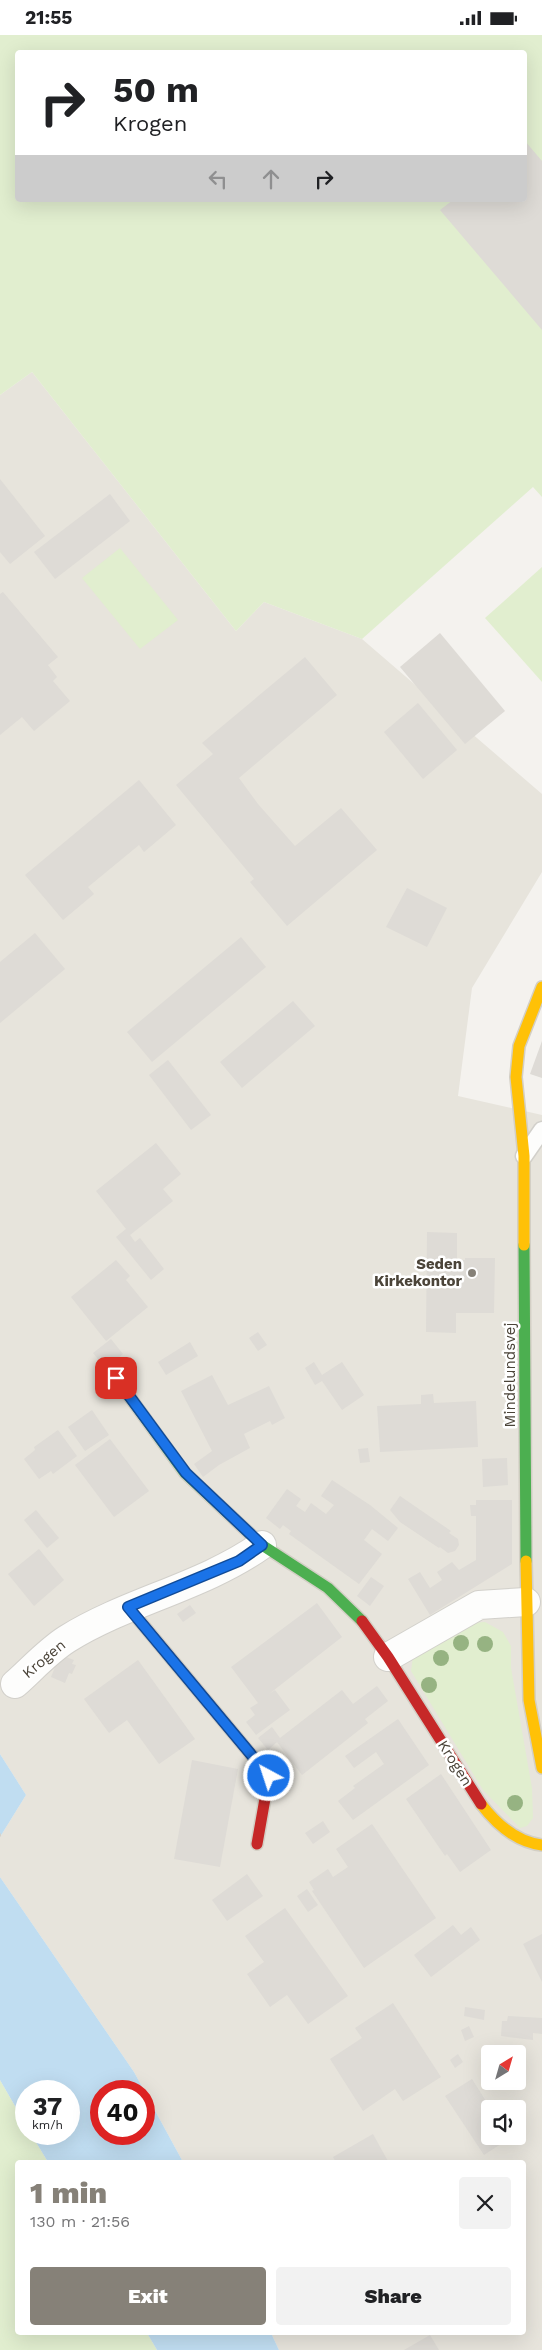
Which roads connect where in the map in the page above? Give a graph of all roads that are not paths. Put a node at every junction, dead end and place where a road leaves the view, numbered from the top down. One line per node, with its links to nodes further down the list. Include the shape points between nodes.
1 (542, 987): 3 (street, Mindelundsvej, via 519,1046 516,1077)
2 (542, 1130): 3 (lane)
3 (524, 1156): 6 (street, Mindelundsvej)
4 (116, 1378): 5 (street, Krogen, via 186,1473)
5 (262, 1545): 7 (street, Krogen, via 239,1561); 8 (street, Krogen, via 328,1588 361,1620)
6 (526, 1602): 8 (street, via 479,1605); 10 (street, Mindelundsvej, via 529,1701)
7 (128, 1607): 9 (street, Krogen, via 65,1640); 11 (street, via 269,1776)
8 (388, 1657): 12 (street, Krogen, via 482,1806 509,1833 527,1843)
9 (15, 1684)
10 (542, 1768)
11 (257, 1844)
12 (542, 1845)

